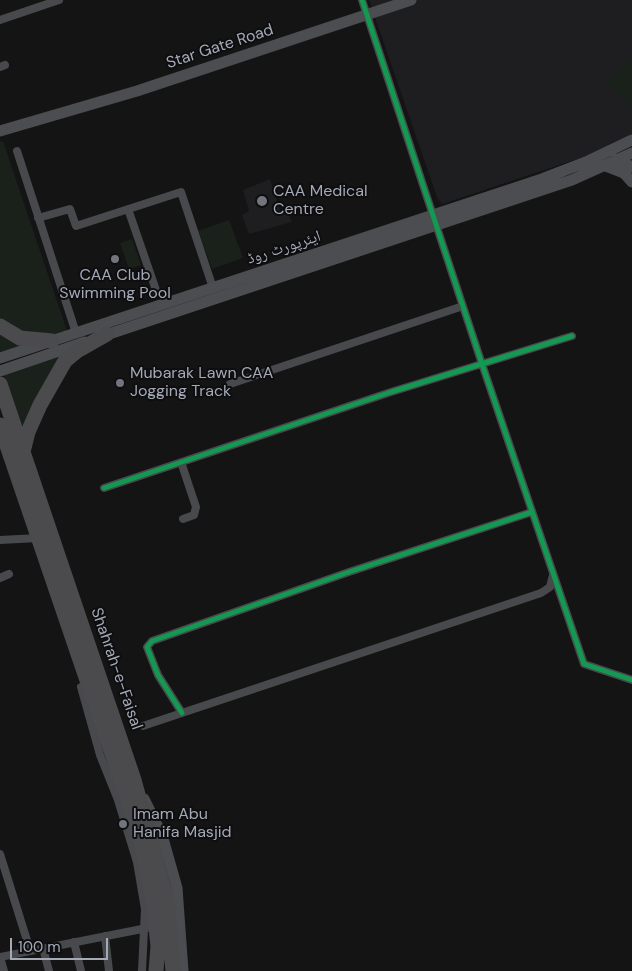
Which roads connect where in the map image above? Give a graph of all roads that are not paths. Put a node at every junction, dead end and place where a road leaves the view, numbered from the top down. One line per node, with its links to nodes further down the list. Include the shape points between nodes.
1 (59, 0): 4 (street)
2 (362, 0): 5 (street)
3 (411, 0): 5 (main road, Star Gate Road)
4 (47, 2): 6 (street)
5 (368, 15): 7 (main road, Star Gate Road); 17 (street)
6 (0, 20)
7 (38, 122): 8 (main road, Star Gate Road); 9 (main road, Star Gate Road, via 35,127)
8 (0, 131)
9 (0, 140)
10 (632, 140): 12 (main road, ایئرپورٹ روڈ)
11 (17, 151): 16 (street)
12 (599, 156): 13 (main road); 17 (main road, ایئرپورٹ روڈ)
13 (630, 164): 14 (main road, ایئرپورٹ روڈ); 14 (main road, via 618,170)
14 (606, 166): 17 (main road, ایئرپورٹ روڈ)
15 (128, 209): 16 (street, via 76,226 70,208); 18 (street, via 181,192); 19 (street)
16 (38, 218): 22 (street)
17 (436, 220): 18 (main road, ایئرپورٹ روڈ); 20 (street); 23 (main road, ایئرپورٹ روڈ)
18 (213, 288): 22 (main road, ایئرپورٹ روڈ)
19 (157, 293)
20 (463, 306): 27 (street); 30 (street)
21 (0, 326): 25 (highway, via 20,338)
22 (76, 334): 25 (main road, ایئرپورٹ روڈ)
23 (107, 334): 28 (main road, ایئرپورٹ روڈ); 32 (highway, via 65,361 40,405)
24 (572, 336): 27 (street)
25 (52, 341): 26 (main road, ایئرپورٹ روڈ)
26 (0, 358)
27 (482, 364): 33 (street); 35 (street)
28 (0, 371)
29 (0, 384): 32 (highway, Shahrah-e-Faisal)
30 (230, 384)
31 (0, 425): 37 (highway, Shahrah-e-Faisal)
32 (22, 454): 46 (highway, Shahrah-e-Faisal)
33 (181, 462): 34 (street); 36 (street, via 196,508 194,515)
34 (104, 488)
35 (532, 512): 40 (street); 44 (street, via 152,641 147,647 158,675)
36 (183, 519)
37 (38, 538): 38 (street); 48 (highway, Shahrah-e-Faisal, via 138,830 148,869)
38 (0, 540)
39 (9, 574): 41 (street)
40 (553, 575): 42 (street, via 584,664); 44 (street, via 550,587 541,594)
41 (0, 578)
42 (632, 680)
43 (81, 687): 48 (street, via 100,755 137,862)
44 (182, 713): 45 (street)
45 (143, 726)
46 (134, 780): 62 (highway, Shahrah-e-Faisal, via 167,900); 63 (main road, via 162,835 177,888)
47 (0, 854): 53 (street)
48 (150, 927): 49 (street); 51 (highway, Shahrah-e-Faisal); 59 (street)
49 (105, 936): 50 (street); 58 (street)
50 (74, 942): 52 (street); 57 (street)
51 (158, 946): 60 (highway, Shahrah-e-Faisal); 61 (highway)
52 (43, 948): 53 (street); 56 (street)
53 (30, 950): 54 (street)
54 (0, 957): 55 (street)
55 (4, 971)
56 (49, 971)
57 (81, 971)
58 (109, 971)
59 (142, 971)
60 (156, 971)
61 (163, 971)
62 (173, 971)
63 (183, 971)

